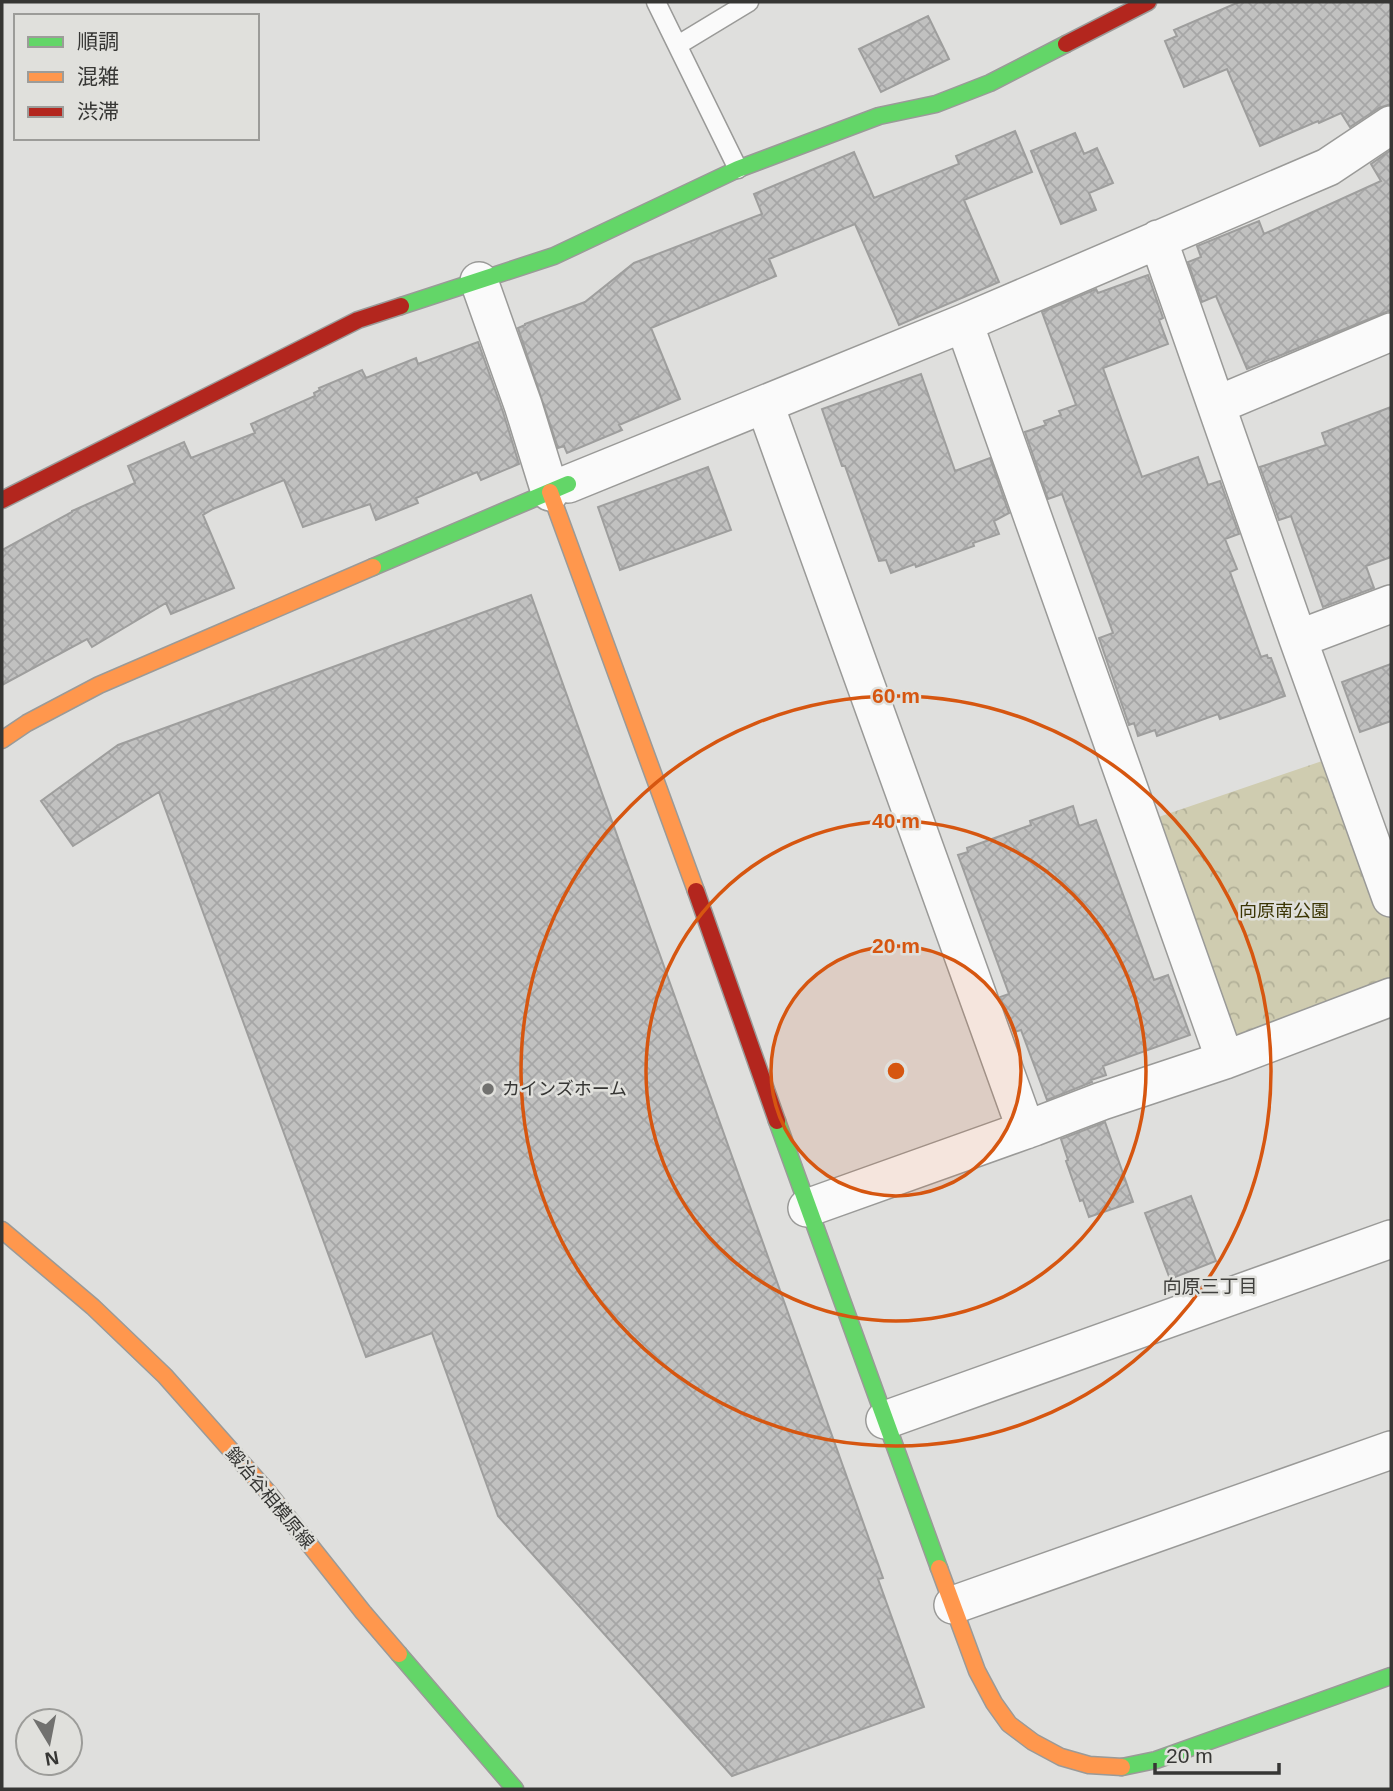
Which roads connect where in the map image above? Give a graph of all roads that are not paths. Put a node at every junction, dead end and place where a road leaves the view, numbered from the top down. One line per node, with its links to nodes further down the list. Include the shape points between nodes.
1 (656, 2): 4 (lane)
2 (749, 2): 4 (lane)
3 (1148, 2): 6 (street, via 990,83 936,104 879,116)
4 (678, 45): 6 (lane)
5 (1391, 125): 7 (street, via 1328,167)
6 (738, 170): 8 (street, via 554,256)
7 (1158, 239): 9 (street); 12 (street)
8 (479, 281): 13 (street, via 523,405); 14 (street, via 358,320)
9 (964, 323): 11 (street); 20 (street)
10 (1391, 332): 12 (street)
11 (765, 405): 13 (street); 21 (street)
12 (1217, 405): 16 (street)
13 (559, 488): 17 (street, via 99,685); 22 (street)
14 (2, 499)
15 (1391, 604): 16 (street)
16 (1298, 639): 18 (street)
17 (2, 740)
18 (1391, 898)
19 (1391, 998): 20 (street)
20 (1225, 1060): 21 (street)
21 (1026, 1130): 22 (street)
22 (807, 1208): 25 (street)
23 (2, 1230): 29 (street, 鍛冶谷相模原線, via 165,1376)
24 (1391, 1239): 25 (street)
25 (885, 1420): 27 (street)
26 (1391, 1450): 27 (street)
27 (953, 1605): 28 (street, via 977,1671 1001,1715 1043,1749 1102,1767 1156,1760)
28 (1391, 1676)
29 (515, 1789)

